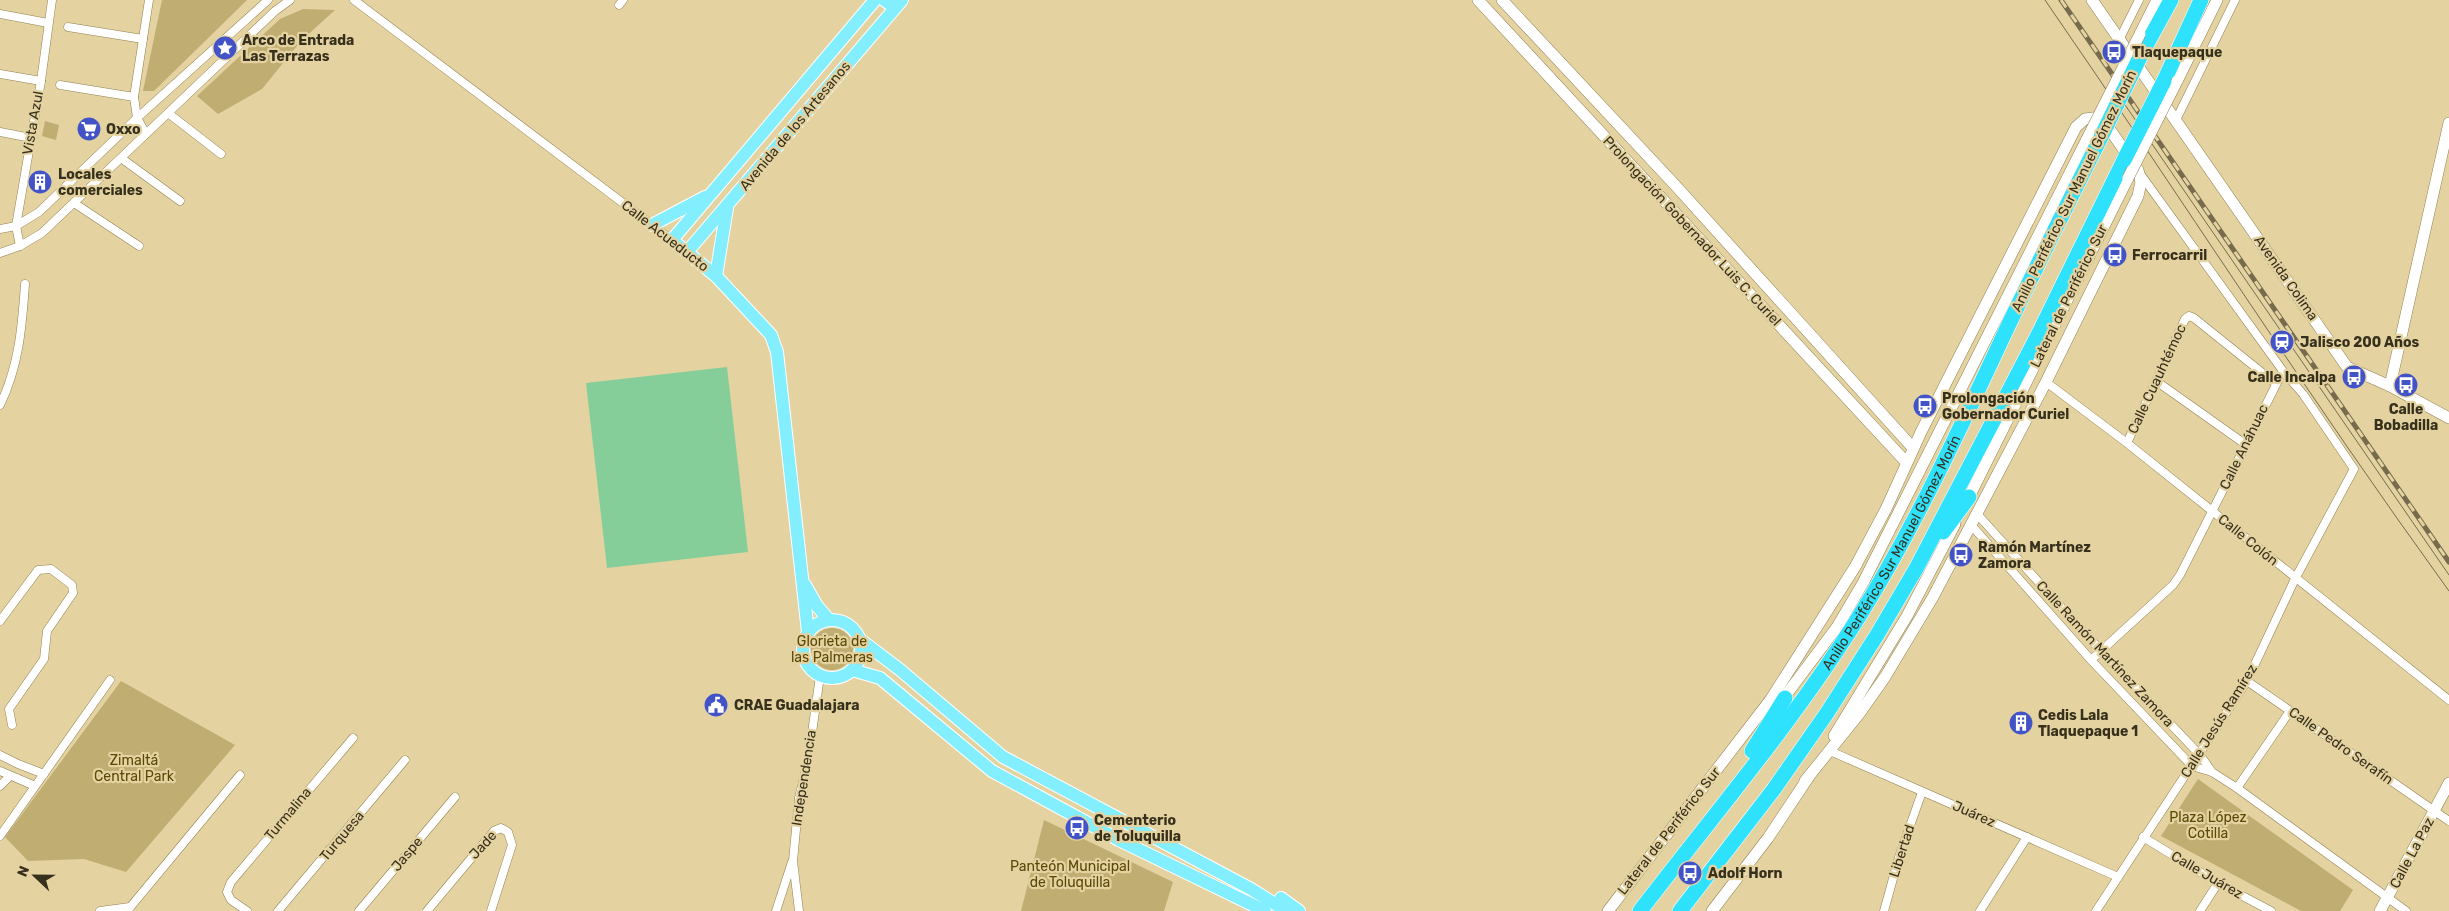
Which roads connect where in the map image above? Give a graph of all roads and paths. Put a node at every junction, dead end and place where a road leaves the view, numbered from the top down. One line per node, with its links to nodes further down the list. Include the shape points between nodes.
1 (52, 0): 19 (street, Vista Azul)
2 (150, 0): 21 (street)
3 (268, 0): 31 (street)
4 (290, 0): 30 (street)
5 (354, 0): 45 (street, Calle Acueducto)
6 (874, 0): 26 (main road, Avenida de los Artesanos)
7 (884, 0): 17 (main road)
8 (1478, 0): 65 (street, Prolongación Gobernador Luis C. Curiel)
9 (1502, 0): 64 (street, Prolongación Gobernador Luis C. Curiel, via 1671,180)
10 (2092, 0): 22 (street, Avenida Colima)
11 (2139, 0): 22 (street)
12 (2157, 0): 37 (street, bridge)
13 (2171, 0): 37 (highway, Anillo Periférico Sur Manuel Gómez Morín, bridge)
14 (2201, 0): 25 (highway, Anillo Periférico Sur Manuel Gómez Morín)
15 (2217, 0): 25 (street, Lateral de Periférico Sur)
16 (2235, 0): 32 (street)
17 (898, 4): 29 (main road, Avenida de los Artesanos)
18 (0, 14): 19 (street)
19 (48, 23): 24 (street, Vista Azul)
20 (68, 27): 21 (street)
21 (143, 39): 28 (street)
22 (2119, 40): 32 (street, Avenida Colima)
23 (0, 74): 24 (street)
24 (41, 81): 36 (street, Vista Azul)
25 (2171, 81): 66 (street, Lateral de Periférico Sur, bridge, via 2128,178); 70 (highway, Anillo Periférico Sur Manuel Gómez Morín, bridge, via 2124,160 2037,337)
26 (804, 84): 29 (main road); 41 (main road, Avenida de los Artesanos)
27 (60, 85): 28 (street)
28 (134, 97): 31 (street)
29 (817, 98): 44 (main road, Avenida de los Artesanos)
30 (168, 112): 35 (street); 38 (street)
31 (137, 118): 35 (street); 46 (street, via 39,212)
32 (2176, 120): 59 (street, Avenida Colima, via 2347,367)
33 (2449, 123): 59 (street)
34 (0, 132): 36 (street)
35 (146, 134): 39 (street)
36 (31, 138): 46 (street, Vista Azul)
37 (2094, 138): 83 (street, via 1863,583 1838,627); 110 (highway, Anillo Periférico Sur Manuel Gómez Morín, via 1962,427 1895,554 1814,685)
38 (221, 154)
39 (121, 158): 42 (street); 43 (street)
40 (2138, 170): 55 (street); 57 (street, via 2141,182 2138,196); 64 (street, via 2101,117 2085,118 2076,127)
41 (712, 193): 45 (main road); 48 (main road, Avenida de los Artesanos)
42 (180, 201)
43 (74, 203): 49 (street, via 42,233); 50 (street)
44 (727, 208): 51 (main road, Avenida de los Artesanos); 53 (main road)
45 (652, 225): 48 (street, Calle Acueducto)
46 (16, 226): 47 (street); 49 (street, Vista Azul)
47 (0, 230)
48 (672, 240): 51 (main road, Calle Acueducto)
49 (20, 246): 52 (street)
50 (139, 246)
51 (687, 252): 53 (main road, Calle Acueducto)
52 (0, 253)
53 (716, 276): 71 (main road, Calle Acueducto, via 771,335 777,352)
54 (25, 284): 60 (street, via 17,360)
55 (2283, 371): 58 (street, Calle Anáhuac); 72 (street, Calle Jesús Ramírez, via 2303,394 2354,468)
56 (2156, 381): 58 (street, Calle Cuauhtémoc, via 2189,316); 62 (street, Calle Cuauhtémoc); 63 (street)
57 (2046, 382): 62 (street, Calle Colón); 68 (street)
58 (2275, 383): 63 (street, Calle Anáhuac)
59 (2390, 386): 61 (street, Avenida Colima)
60 (0, 405)
61 (2449, 418)
62 (2127, 442): 67 (street, Calle Colón)
63 (2245, 444): 67 (street, Calle Anáhuac)
64 (1913, 448): 65 (street)
65 (1906, 462): 91 (street, via 1886,509 1855,567 1771,699)
66 (1968, 497): 70 (highway); 101 (street, Lateral de Periférico Sur, via 1907,616)
67 (2212, 511): 72 (street, Calle Colón); 77 (street, Calle Anáhuac, via 2173,585)
68 (1978, 515): 69 (street); 77 (street, Calle Ramón Martínez Zamora)
69 (1972, 526): 78 (street, Calle Ramón Martínez Zamora); 90 (street, via 1885,677)
70 (1917, 567): 134 (highway, Anillo Periférico Sur Manuel Gómez Morín, via 1827,713 1774,789)
71 (802, 578): 73 (main road, Calle Acueducto, via 817,606); 75 (main road, Calle Acueducto)
72 (2295, 579): 82 (street, Calle Jesús Ramírez); 85 (street, Calle Colón)
73 (829, 620): 75 (main road); 76 (main road, via 846,624)
74 (0, 621): 88 (street, via 38,570 51,569 72,585 73,593 47,631 44,659 9,710)
75 (808, 632): 80 (main road, via 804,640 804,657)
76 (858, 638): 79 (main road, via 860,655); 118 (main road, via 900,669 1003,758)
77 (2101, 651): 78 (street, Calle Anáhuac); 84 (street, Calle Ramón Martínez Zamora)
78 (2091, 660): 86 (street, Calle Ramón Martínez Zamora)
79 (852, 670): 80 (main road, via 837,678); 118 (main road, via 880,678 992,771 1119,840)
80 (820, 676): 114 (street, Independencia, via 808,761 798,798)
81 (110, 680): 98 (street)
82 (2247, 682): 87 (street, Calle Pedro Serafín); 93 (street, Calle Jesús Ramírez)
83 (1785, 698): 91 (street); 110 (highway)
84 (2146, 699): 86 (street); 93 (street, Calle Ramón Martínez Zamora)
85 (2449, 700)
86 (2136, 708): 95 (street, Calle Ramón Martínez Zamora)
87 (2290, 711): 105 (street); 108 (street, Calle Pedro Serafín)
88 (12, 725)
89 (353, 738): 122 (street, Turmalina, via 231,882 227,892 231,900)
90 (1830, 751): 101 (street); 106 (street, Juárez)
91 (1731, 752): 132 (street, Lateral de Periférico Sur)
92 (0, 755): 98 (street)
93 (2200, 755): 95 (street, Calle Jesús Ramírez); 97 (street, Calle Ramón Martínez Zamora)
94 (405, 760): 123 (street, Turquesa)
95 (2192, 766): 97 (street, Calle Ramón Martínez Zamora); 112 (street, Calle Jesús Ramírez)
96 (0, 771): 100 (street)
97 (2212, 772): 105 (street, Calle Ramón Martínez Zamora)
98 (44, 774): 104 (street)
99 (240, 775): 119 (street)
100 (10, 776): 103 (street); 104 (street)
101 (1806, 781): 135 (street, via 1768,838)
102 (2449, 783): 108 (street, Calle La Paz)
103 (0, 786)
104 (35, 786): 111 (street)
105 (2236, 788): 117 (street, Calle Ramón Martínez Zamora)
106 (1922, 792): 113 (street, Juárez); 136 (street, Libertad)
107 (455, 798): 124 (street, Jaspe)
108 (2434, 811): 109 (street, Calle Pedro Serafín); 117 (street, Calle La Paz)
109 (2449, 821)
110 (1704, 828): 133 (highway, Anillo Periférico Sur Manuel Gómez Morín)
111 (0, 836)
112 (2144, 837): 115 (street, Calle Jesús Ramírez); 116 (street, Calle Juárez)
113 (2027, 838): 115 (street, Juárez); 137 (street)
114 (793, 860): 127 (street); 128 (street, Independencia)
115 (2118, 877): 138 (street, Calle Jesús Ramírez)
116 (2218, 883): 139 (street); 140 (street, Calle Juárez)
117 (2389, 897): 141 (street, Calle La Paz); 142 (street, Calle Ramón Martínez Zamora)
118 (1251, 900): 129 (main road); 130 (main road); 131 (main road, via 1277,895)
119 (128, 909): 120 (street); 121 (street)
120 (100, 911)
121 (139, 911)
122 (247, 911)
123 (278, 911)
124 (359, 911)
125 (426, 911): 126 (street, Jade, via 494,830 501,828 508,832 512,845)
126 (491, 911)
127 (776, 911)
128 (799, 911)
129 (1265, 911)
130 (1286, 911)
131 (1299, 911)
132 (1608, 911)
133 (1640, 911)
134 (1680, 911)
135 (1712, 911)
136 (1884, 911)
137 (1980, 911)
138 (2096, 911)
139 (2200, 911)
140 (2271, 911)
141 (2380, 911)
142 (2406, 911)

